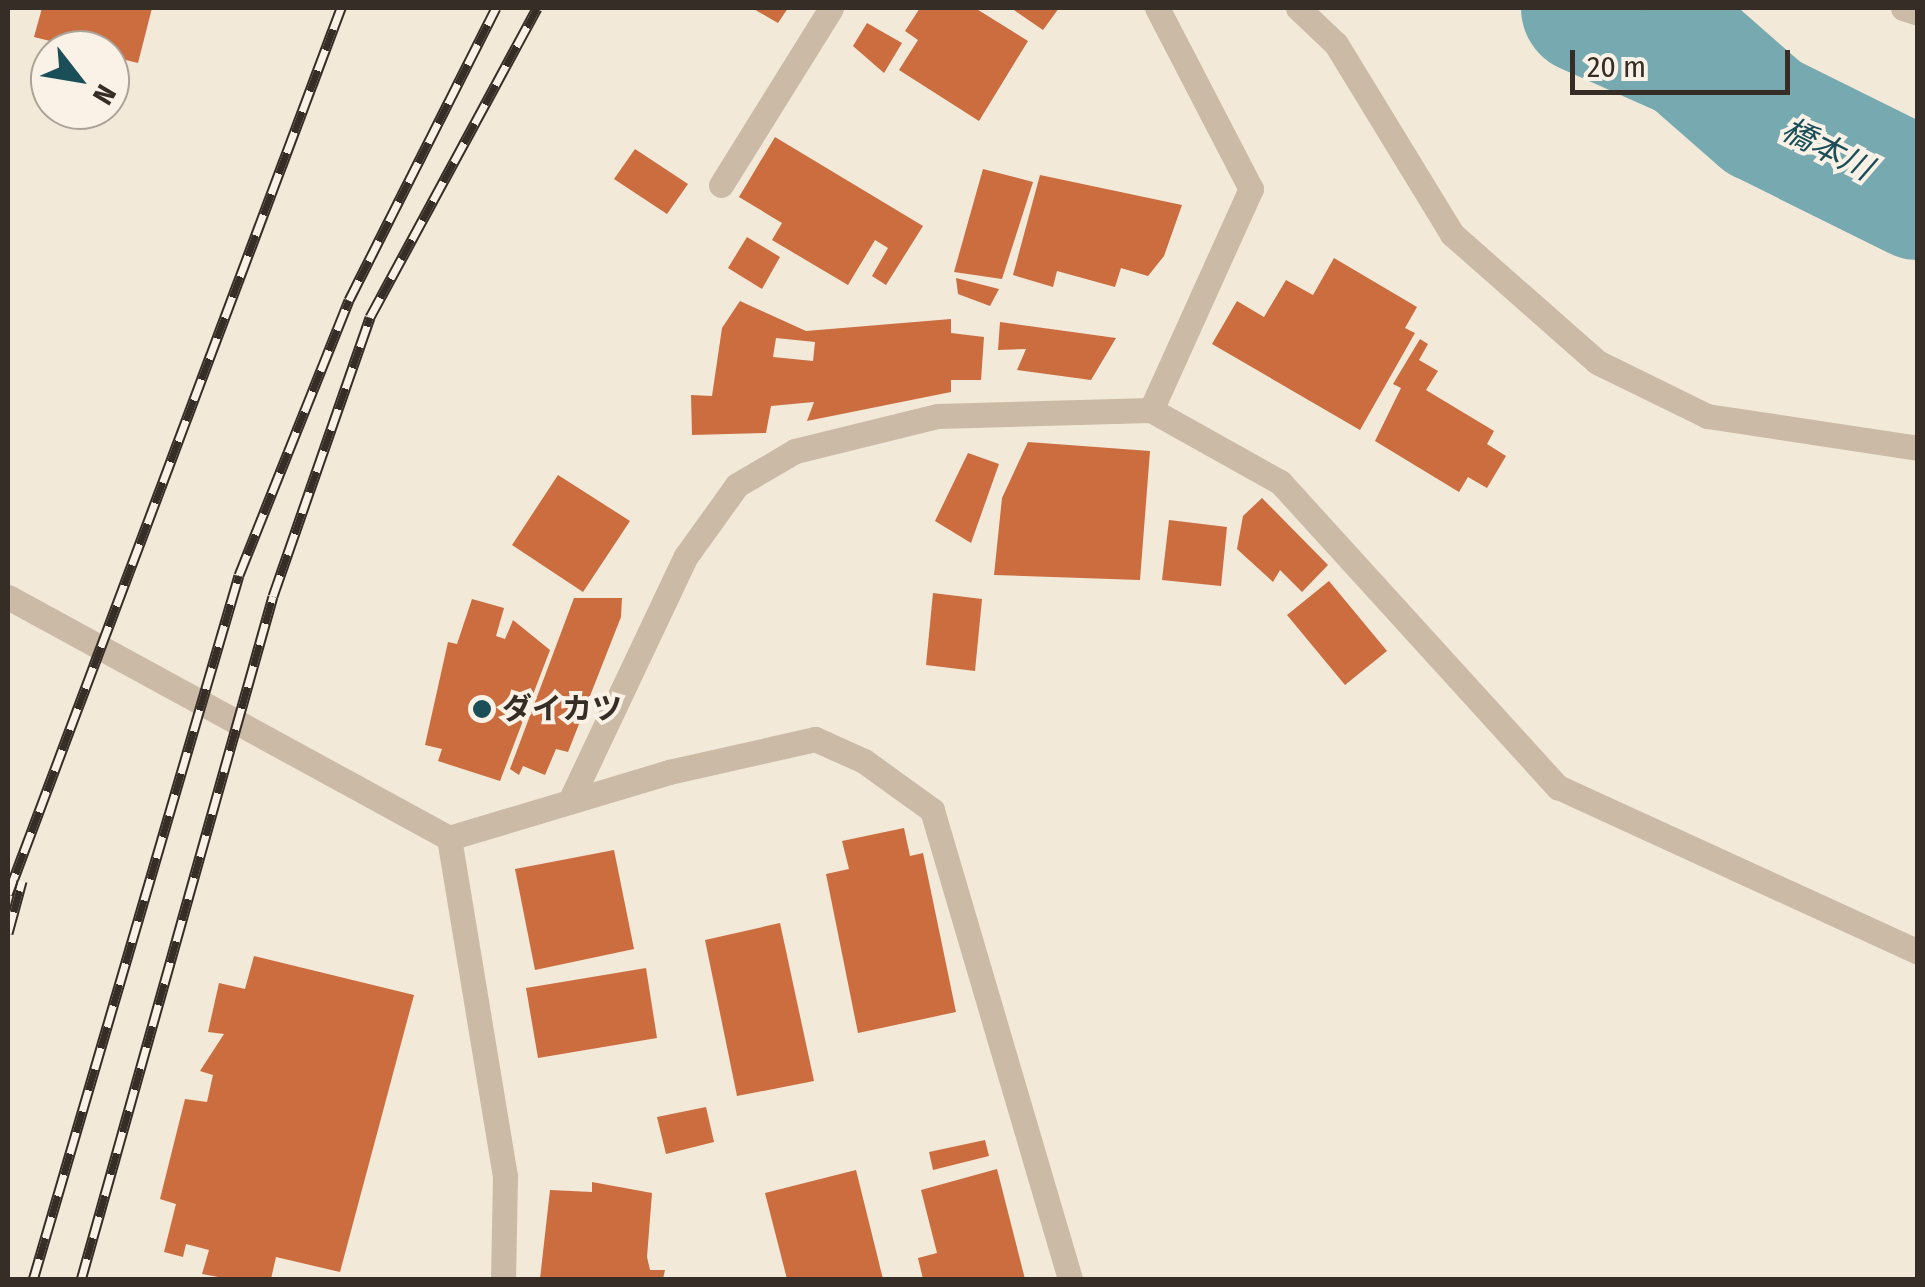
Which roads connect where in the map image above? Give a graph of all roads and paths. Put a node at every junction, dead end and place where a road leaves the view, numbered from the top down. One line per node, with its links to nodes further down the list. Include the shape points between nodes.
1 (831, 8): 6 (street)
2 (1157, 8): 7 (street, via 1251,189)
3 (1298, 8): 8 (street, via 1336,44 1452,234 1597,362 1707,416)
4 (1903, 8): 5 (street)
5 (1918, 13)
6 (721, 185)
7 (1151, 410): 10 (street, via 938,416 795,452 737,486 686,556); 12 (street, via 1280,482 1558,787)
8 (1918, 448)
9 (8, 597): 11 (street)
10 (570, 801): 11 (street); 14 (street, via 816,739 864,761 932,810)
11 (449, 838): 13 (street, via 504,1176)
12 (1918, 952)
13 (504, 1280)
14 (1070, 1280)

